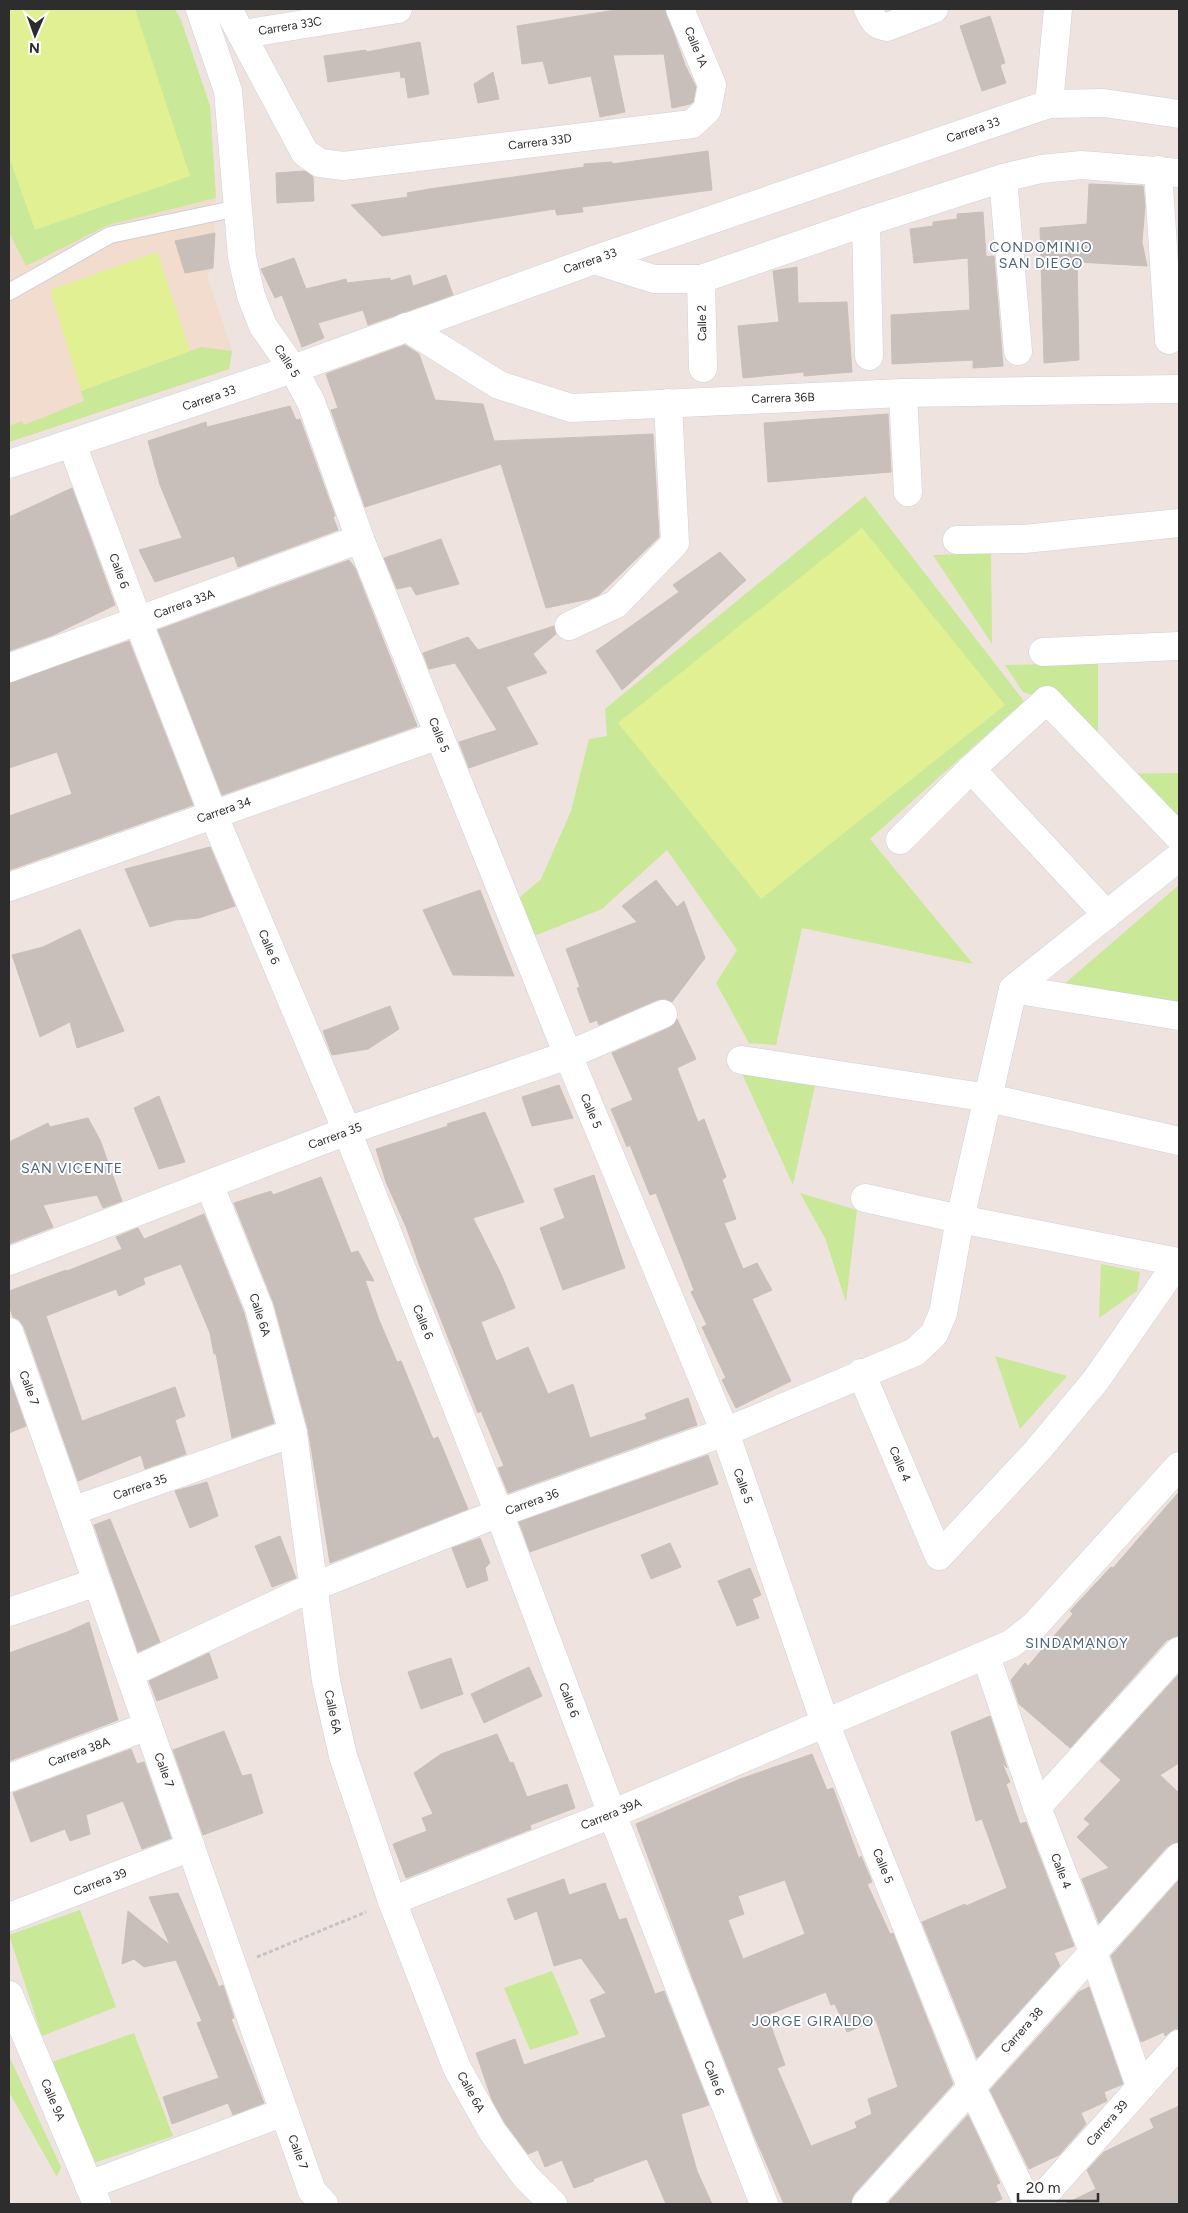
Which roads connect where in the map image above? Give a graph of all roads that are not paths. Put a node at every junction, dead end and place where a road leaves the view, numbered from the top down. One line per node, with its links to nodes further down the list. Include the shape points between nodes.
1 (200, 9): 14 (street, Calle 5, via 228,91)
2 (228, 9): 8 (street, Carrera 33D)
3 (398, 9): 8 (street, Carrera 33C)
4 (680, 9): 9 (street, Calle 1A)
5 (868, 9): 6 (street, via 874,22 887,27)
6 (934, 9)
7 (1058, 9): 10 (street)
8 (242, 34): 9 (street, Carrera 33D, via 305,152 320,163 342,166 692,124 707,110)
9 (712, 85)
10 (1049, 104): 11 (street, Carrera 33, via 1104,103); 16 (street, Carrera 33)
11 (1179, 114)
12 (1168, 172): 13 (street, via 1082,164); 20 (street)
13 (1003, 178): 15 (street); 21 (street)
14 (238, 208): 18 (lane, via 110,235); 24 (street, Calle 5, via 242,257 251,296 263,326)
15 (866, 222): 17 (street); 22 (street)
16 (594, 260): 17 (street, via 654,279); 19 (street, Carrera 33)
17 (701, 279): 23 (street, Calle 2)
18 (9, 292)
19 (406, 327): 24 (street, Carrera 33); 27 (street, Carrera 36B, via 499,384 571,408)
20 (1169, 340)
21 (1018, 351)
22 (869, 356)
23 (703, 368)
24 (293, 369): 28 (street, Carrera 33); 32 (street, Calle 5, via 311,402)
25 (1179, 389): 26 (street, Carrera 36B)
26 (903, 393): 27 (street, Carrera 36B); 30 (street)
27 (668, 403): 35 (street, via 675,543 616,604)
28 (72, 444): 29 (street, Carrera 33); 34 (street, Calle 6)
29 (9, 464)
30 (908, 492)
31 (1179, 523): 33 (street, via 1024,539)
32 (360, 539): 34 (street, Carrera 33A); 39 (street, Calle 5)
33 (958, 540)
34 (138, 621): 38 (street, Carrera 33A); 41 (street, Calle 6)
35 (569, 626)
36 (1179, 646): 37 (street)
37 (1043, 652)
38 (9, 668)
39 (439, 735): 41 (street, Carrera 34); 50 (street, Calle 5)
40 (971, 769): 42 (street, via 1047,700); 43 (street); 46 (street)
41 (213, 814): 45 (street, Carrera 34); 53 (street, Calle 6)
42 (1179, 837)
43 (900, 840)
44 (1179, 857): 46 (street)
45 (9, 887)
46 (1107, 915): 47 (street)
47 (1013, 989): 49 (street); 52 (street)
48 (663, 1014): 50 (street, Carrera 35)
49 (1179, 1016)
50 (568, 1055): 53 (street, Carrera 35); 61 (street, Calle 5)
51 (741, 1060): 52 (street)
52 (989, 1098): 54 (street); 57 (street)
53 (347, 1131): 55 (street, Carrera 35); 65 (street, Calle 6)
54 (1179, 1140)
55 (209, 1184): 58 (street, Carrera 35); 62 (street, Calle 6A, via 259,1308)
56 (865, 1198): 57 (street)
57 (960, 1220): 60 (street, Carrera 36, via 943,1312 934,1334 915,1352); 60 (street, Calle 4, via 1178,1262 1096,1380 1037,1451 939,1556)
58 (9, 1261)
59 (9, 1332): 64 (street, Calle 7)
60 (862, 1373): 61 (street, Carrera 36)
61 (725, 1432): 65 (street, Carrera 36); 72 (street, Calle 5)
62 (293, 1433): 64 (street, Carrera 35); 67 (street, Calle 6A)
63 (1179, 1466): 70 (street, Carrera 39A, via 1035,1625 1011,1644)
64 (72, 1511): 66 (street, Calle 7)
65 (499, 1513): 67 (street, Carrera 36); 76 (street, Calle 6)
66 (97, 1582): 68 (street); 71 (street, Calle 7)
67 (313, 1587): 71 (street, Carrera 36); 79 (street, Calle 6A, via 326,1681 343,1756)
68 (9, 1612)
69 (1179, 1650): 75 (street)
70 (986, 1656): 72 (street, Carrera 39A); 75 (street, Calle 4)
71 (130, 1673): 73 (street, Calle 7)
72 (825, 1723): 76 (street, Carrera 39A); 84 (street, Calle 5)
73 (148, 1726): 74 (street, Carrera 38A); 77 (street, Calle 7)
74 (9, 1778)
75 (1037, 1807): 81 (street, Calle 4)
76 (612, 1814): 79 (street, Carrera 39A); 90 (street, Calle 6)
77 (191, 1847): 80 (street, Carrera 39); 86 (street, Calle 7)
78 (1179, 1857): 81 (street, Carrera 38)
79 (392, 1901): 89 (street, Calle 6A, via 457,2068 492,2131 526,2177)
80 (9, 1917)
81 (1093, 1952): 84 (street, Carrera 38); 85 (street, Calle 4)
82 (9, 1995): 87 (street, Calle 9A)
83 (1179, 2044): 85 (street, Carrera 39)
84 (971, 2086): 91 (street, Carrera 38); 92 (street, Calle 5)
85 (1140, 2086): 93 (street, Carrera 39)
86 (284, 2112): 87 (street); 88 (street, Calle 7)
87 (93, 2195)
88 (314, 2200)
89 (553, 2204)
90 (764, 2204)
91 (866, 2204)
92 (1028, 2204)
93 (1036, 2204)

